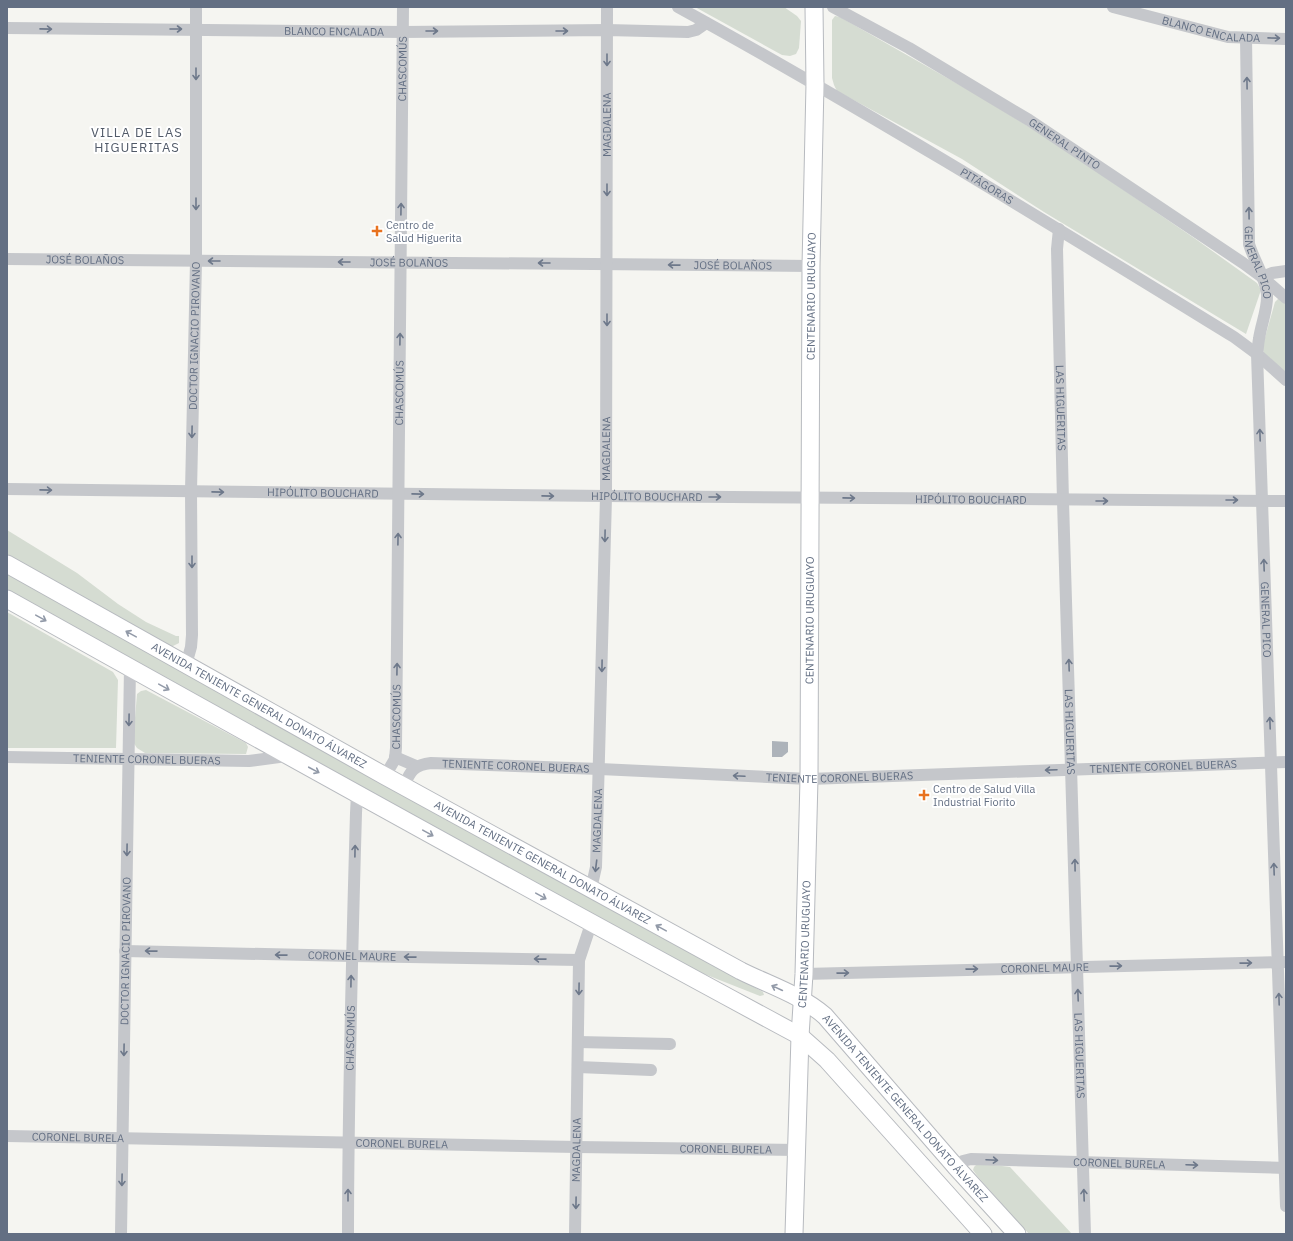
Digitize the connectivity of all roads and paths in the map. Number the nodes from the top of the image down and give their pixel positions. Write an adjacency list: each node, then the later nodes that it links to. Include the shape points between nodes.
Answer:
1 (196, 7): 10 (street, DOCTOR IGNACIO PIROVANO)
2 (403, 7): 12 (street, CHASCOMÚS)
3 (607, 7): 11 (street, MAGDALENA)
4 (678, 7): 8 (street, PITÁGORAS)
5 (814, 7): 15 (main road, CENTENARIO URUGUAYO)
6 (833, 7): 23 (street, GENERAL PINTO, via 909,48 1030,120)
7 (1113, 7): 13 (street, BLANCO ENCALADA, via 1228,37)
8 (706, 23): 11 (street, BLANCO ENCALADA, via 688,32); 15 (street, PITÁGORAS)
9 (7, 28): 10 (street, BLANCO ENCALADA, one-way to 10)
10 (196, 29): 12 (street, BLANCO ENCALADA); 18 (street, DOCTOR IGNACIO PIROVANO, one-way to 18)
11 (607, 30): 12 (street, BLANCO ENCALADA, one-way to 11); 20 (street, MAGDALENA, one-way to 20)
12 (403, 32): 19 (street, CHASCOMÚS, one-way to 12)
13 (1246, 38): 14 (street, BLANCO ENCALADA, one-way to 14); 23 (street, GENERAL PICO, one-way to 13, via 1249,244)
14 (1286, 39)
15 (815, 84): 16 (street, PITÁGORAS); 21 (main road, CENTENARIO URUGUAYO)
16 (1059, 229): 25 (street, PITÁGORAS); 34 (street, LAS HIGUERITAS, via 1057,249)
17 (7, 259): 18 (street, JOSÉ BOLAÑOS)
18 (196, 261): 19 (street, JOSÉ BOLAÑOS, one-way to 18); 28 (street, DOCTOR IGNACIO PIROVANO, one-way to 28)
19 (401, 262): 20 (street, JOSÉ BOLAÑOS, one-way to 19); 29 (street, CHASCOMÚS, one-way to 19)
20 (608, 264): 21 (street, JOSÉ BOLAÑOS, one-way to 20); 30 (street, MAGDALENA, one-way to 30)
21 (811, 266): 31 (main road, CENTENARIO URUGUAYO)
22 (1286, 271): 23 (street)
23 (1262, 277): 24 (street, GENERAL PINTO); 25 (street, GENERAL PICO, via 1267,303)
24 (1286, 298)
25 (1257, 354): 26 (street, PITÁGORAS); 32 (street, GENERAL PICO, one-way to 25)
26 (1286, 380)
27 (7, 489): 28 (street, HIPÓLITO BOUCHARD, one-way to 28)
28 (191, 491): 29 (street, HIPÓLITO BOUCHARD, one-way to 29); 37 (street, DOCTOR IGNACIO PIROVANO, one-way to 37, via 192,635)
29 (398, 494): 30 (street, HIPÓLITO BOUCHARD, one-way to 30); 41 (street, CHASCOMÚS, one-way to 29)
30 (606, 497): 31 (street, HIPÓLITO BOUCHARD, one-way to 31); 46 (street, MAGDALENA, one-way to 46)
31 (810, 498): 34 (street, HIPÓLITO BOUCHARD, one-way to 34); 49 (main road, CENTENARIO URUGUAYO)
32 (1262, 500): 33 (street, HIPÓLITO BOUCHARD); 34 (street, HIPÓLITO BOUCHARD, one-way to 32); 43 (street, GENERAL PICO, one-way to 32)
33 (1286, 500)
34 (1063, 501): 47 (street, LAS HIGUERITAS, one-way to 34)
35 (7, 564): 37 (main road, AVENIDA TENIENTE GENERAL DONATO ÁLVAREZ, one-way to 35)
36 (7, 599): 38 (main road, one-way to 38)
37 (186, 665): 48 (main road, AVENIDA TENIENTE GENERAL DONATO ÁLVAREZ)
38 (130, 667): 39 (main road, one-way to 39); 42 (street, DOCTOR IGNACIO PIROVANO, one-way to 42)
39 (287, 756): 42 (street, TENIENTE CORONEL BUERAS, via 249,761); 51 (main road, one-way to 51)
40 (7, 757): 42 (street, TENIENTE CORONEL BUERAS)
41 (395, 757): 45 (street); 48 (street, CHASCOMÚS)
42 (128, 760): 54 (street, DOCTOR IGNACIO PIROVANO, one-way to 54)
43 (1271, 762): 44 (street, TENIENTE CORONEL BUERAS); 47 (street, TENIENTE CORONEL BUERAS); 57 (street, GENERAL PICO, one-way to 43)
44 (1286, 762)
45 (416, 766): 46 (street, TENIENTE CORONEL BUERAS, via 431,763); 50 (street)
46 (600, 769): 49 (street, TENIENTE CORONEL BUERAS, one-way to 46); 52 (street, MAGDALENA, one-way to 52, via 596,867)
47 (1072, 769): 49 (street, TENIENTE CORONEL BUERAS, one-way to 49); 58 (street, LAS HIGUERITAS, one-way to 47)
48 (385, 776): 50 (main road, AVENIDA TENIENTE GENERAL DONATO ÁLVAREZ)
49 (808, 779): 59 (main road, CENTENARIO URUGUAYO)
50 (404, 786): 52 (main road, AVENIDA TENIENTE GENERAL DONATO ÁLVAREZ)
51 (357, 794): 53 (main road, one-way to 53); 55 (street, CHASCOMÚS, one-way to 51)
52 (591, 889): 60 (main road, AVENIDA TENIENTE GENERAL DONATO ÁLVAREZ, one-way to 52, via 740,972)
53 (591, 924): 56 (street, MAGDALENA); 61 (main road)
54 (125, 951): 55 (street, CORONEL MAURE, one-way to 54); 67 (street, DOCTOR IGNACIO PIROVANO, one-way to 67)
55 (352, 956): 56 (street, CORONEL MAURE, one-way to 55); 68 (street, CHASCOMÚS, one-way to 55)
56 (580, 960): 62 (street, MAGDALENA, one-way to 62)
57 (1282, 962): 58 (street, CORONEL MAURE, one-way to 57); 73 (street, GENERAL PICO, one-way to 57)
58 (1077, 967): 59 (street, CORONEL MAURE, one-way to 58); 71 (street, LAS HIGUERITAS, one-way to 58)
59 (804, 974): 60 (main road, CENTENARIO URUGUAYO)
60 (802, 1000): 61 (main road, CENTENARIO URUGUAYO); 72 (main road, AVENIDA TENIENTE GENERAL DONATO ÁLVAREZ, via 825,1016)
61 (800, 1036): 70 (main road, CENTENARIO URUGUAYO); 79 (main road, via 827,1060)
62 (578, 1042): 63 (street); 64 (street, MAGDALENA)
63 (670, 1044)
64 (578, 1067): 65 (street); 69 (street, MAGDALENA)
65 (651, 1070)
66 (7, 1136): 67 (street, CORONEL BURELA)
67 (122, 1138): 68 (street, CORONEL BURELA); 75 (street, DOCTOR IGNACIO PIROVANO, one-way to 75)
68 (348, 1143): 69 (street, CORONEL BURELA); 76 (street, CHASCOMÚS, one-way to 68)
69 (577, 1147): 70 (street, CORONEL BURELA); 77 (street, MAGDALENA, one-way to 77)
70 (797, 1150): 78 (main road, CENTENARIO URUGUAYO)
71 (1083, 1161): 72 (street, CORONEL BURELA, one-way to 71, via 971,1159); 73 (street, CORONEL BURELA, one-way to 73); 81 (street, LAS HIGUERITAS, one-way to 71)
72 (955, 1166): 80 (main road, AVENIDA TENIENTE GENERAL DONATO ÁLVAREZ)
73 (1285, 1168): 74 (street, GENERAL PICO)
74 (1286, 1206)
75 (121, 1234)
76 (348, 1234)
77 (575, 1234)
78 (794, 1234)
79 (983, 1234)
80 (1017, 1234)
81 (1086, 1234)

